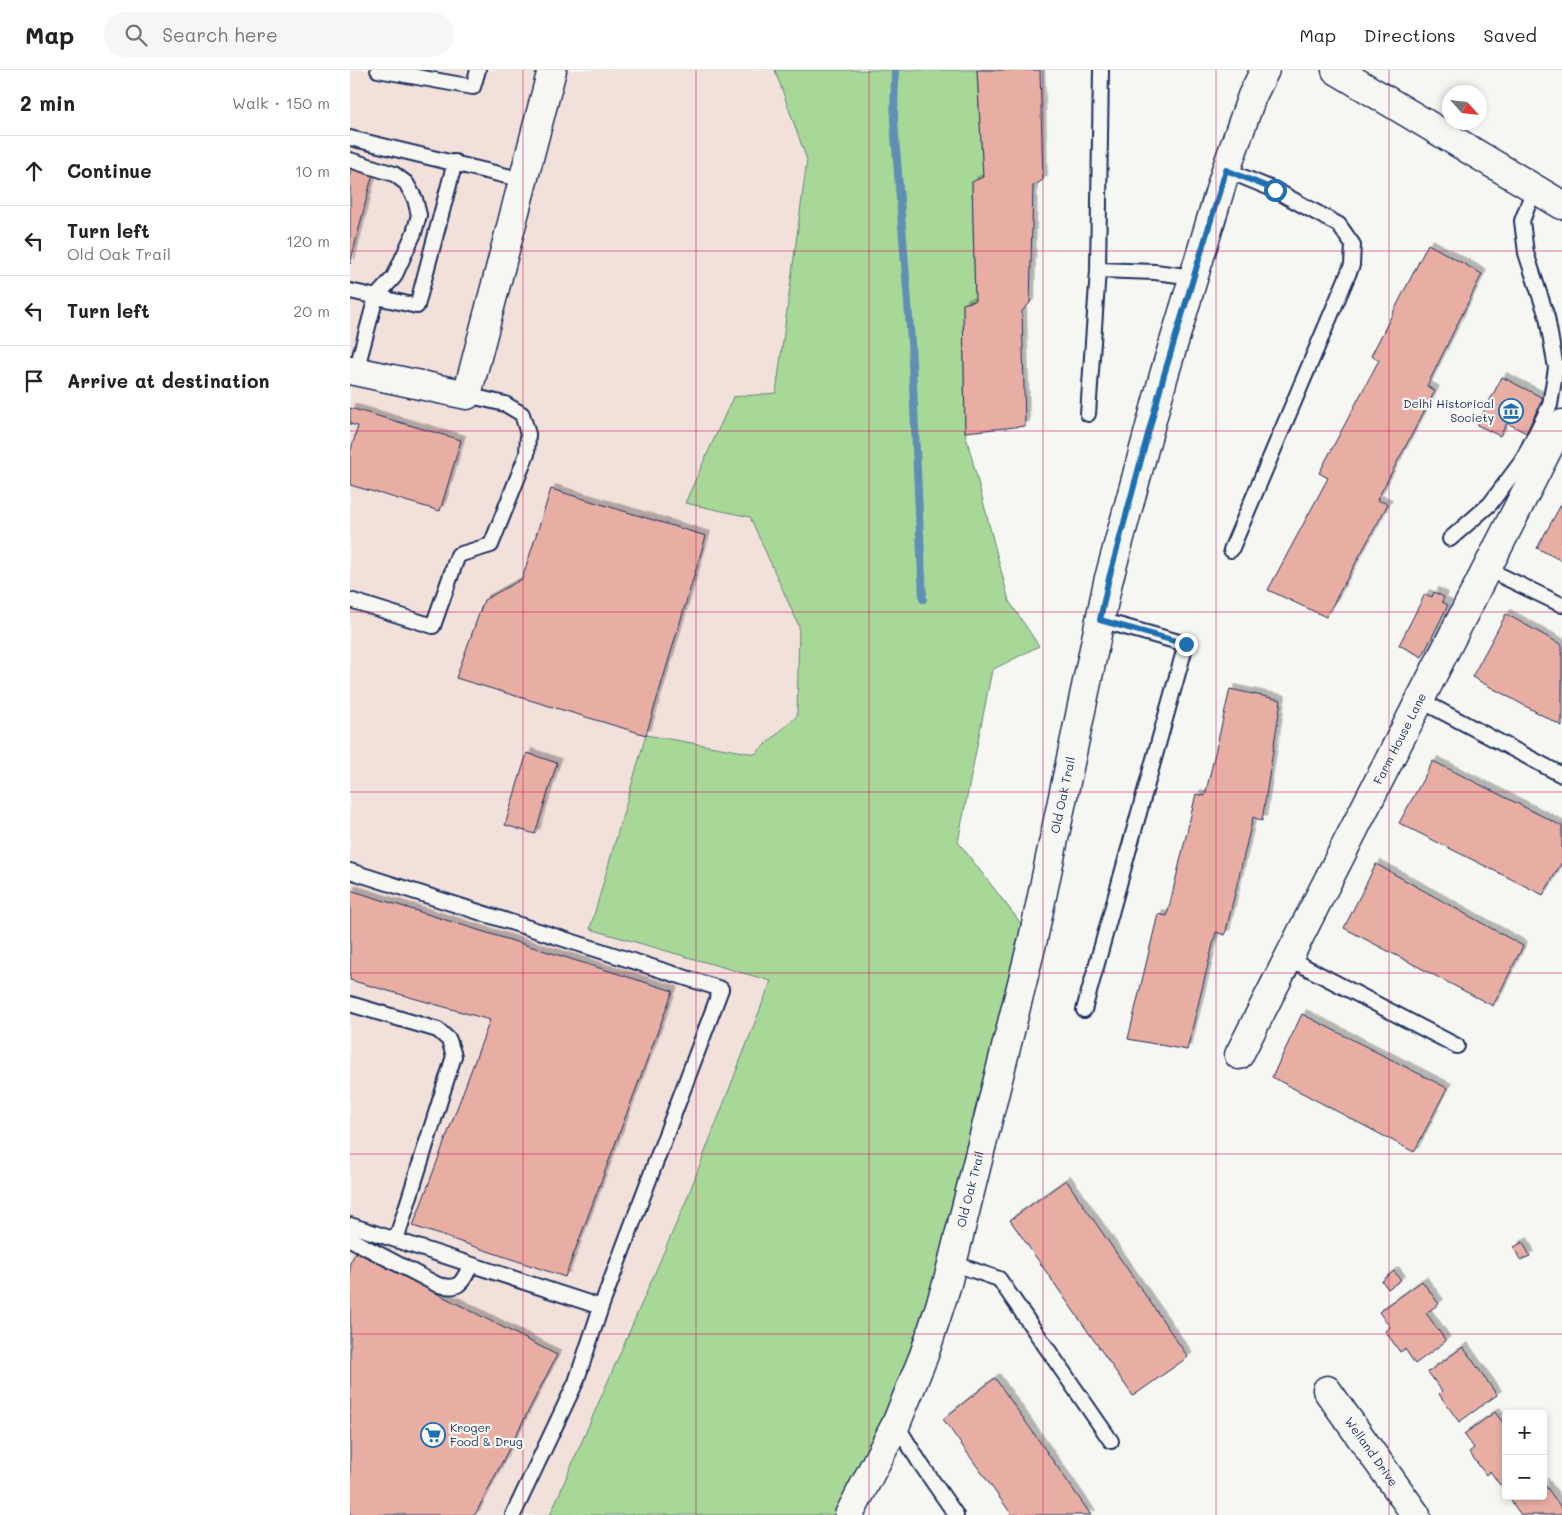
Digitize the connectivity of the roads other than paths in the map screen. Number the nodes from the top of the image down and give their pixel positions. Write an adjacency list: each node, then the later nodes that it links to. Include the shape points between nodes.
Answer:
1 (378, 70): 7 (lane)
2 (478, 70): 7 (lane, via 473,87)
3 (552, 70): 12 (street)
4 (1101, 70): 15 (lane)
5 (1264, 70): 11 (street, Old Oak Trail)
6 (1336, 70): 13 (street)
7 (430, 74)
8 (350, 138): 10 (lane)
9 (350, 160): 18 (lane, via 394,174 406,183 415,199 418,215 414,233 394,277)
10 (455, 162): 12 (lane); 18 (lane, via 417,306)
11 (1226, 170): 16 (street, Old Oak Trail); 24 (lane, via 1275,190 1339,225 1353,246 1352,265)
12 (523, 180): 20 (street)
13 (1534, 189): 14 (street); 23 (lane, via 1522,220 1526,253 1547,317 1556,368 1550,405 1522,461 1490,504)
14 (1562, 206)
15 (1098, 270): 16 (lane); 21 (lane)
16 (1194, 277): 28 (street, Old Oak Trail, via 1161,384)
17 (350, 291): 18 (lane)
18 (376, 297): 19 (lane)
19 (353, 370): 20 (street)
20 (467, 395): 26 (lane, via 505,404 522,414 528,434 527,454 491,545 458,555 433,626)
21 (1088, 414)
22 (1562, 424): 25 (street, Farm House Lane)
23 (1450, 539)
24 (1231, 550)
25 (1487, 569): 27 (lane); 29 (street, Farm House Lane)
26 (350, 600)
27 (1562, 605)
28 (1100, 620): 34 (lane, via 1186,644); 40 (street, Old Oak Trail, via 1033,939)
29 (1420, 700): 30 (lane); 32 (street, Farm House Lane)
30 (1562, 775)
31 (350, 870): 42 (lane, via 721,989)
32 (1288, 958): 35 (lane); 36 (street, Farm House Lane)
33 (350, 1004): 39 (lane, via 438,1030 449,1040 454,1056)
34 (1084, 1010)
35 (1458, 1046)
36 (1239, 1055)
37 (350, 1225): 39 (lane)
38 (350, 1239): 41 (lane, via 438,1285 452,1288 462,1283)
39 (396, 1240): 41 (lane)
40 (952, 1263): 44 (street, Old Oak Trail, via 924,1355); 45 (lane, via 999,1279)
41 (471, 1265): 42 (lane)
42 (601, 1307): 46 (lane, via 576,1382)
43 (1327, 1390): 49 (street, Welland Drive)
44 (896, 1424): 47 (street, Old Oak Trail); 48 (lane)
45 (1111, 1441)
46 (513, 1515)
47 (849, 1515)
48 (956, 1515)
49 (1416, 1515)

